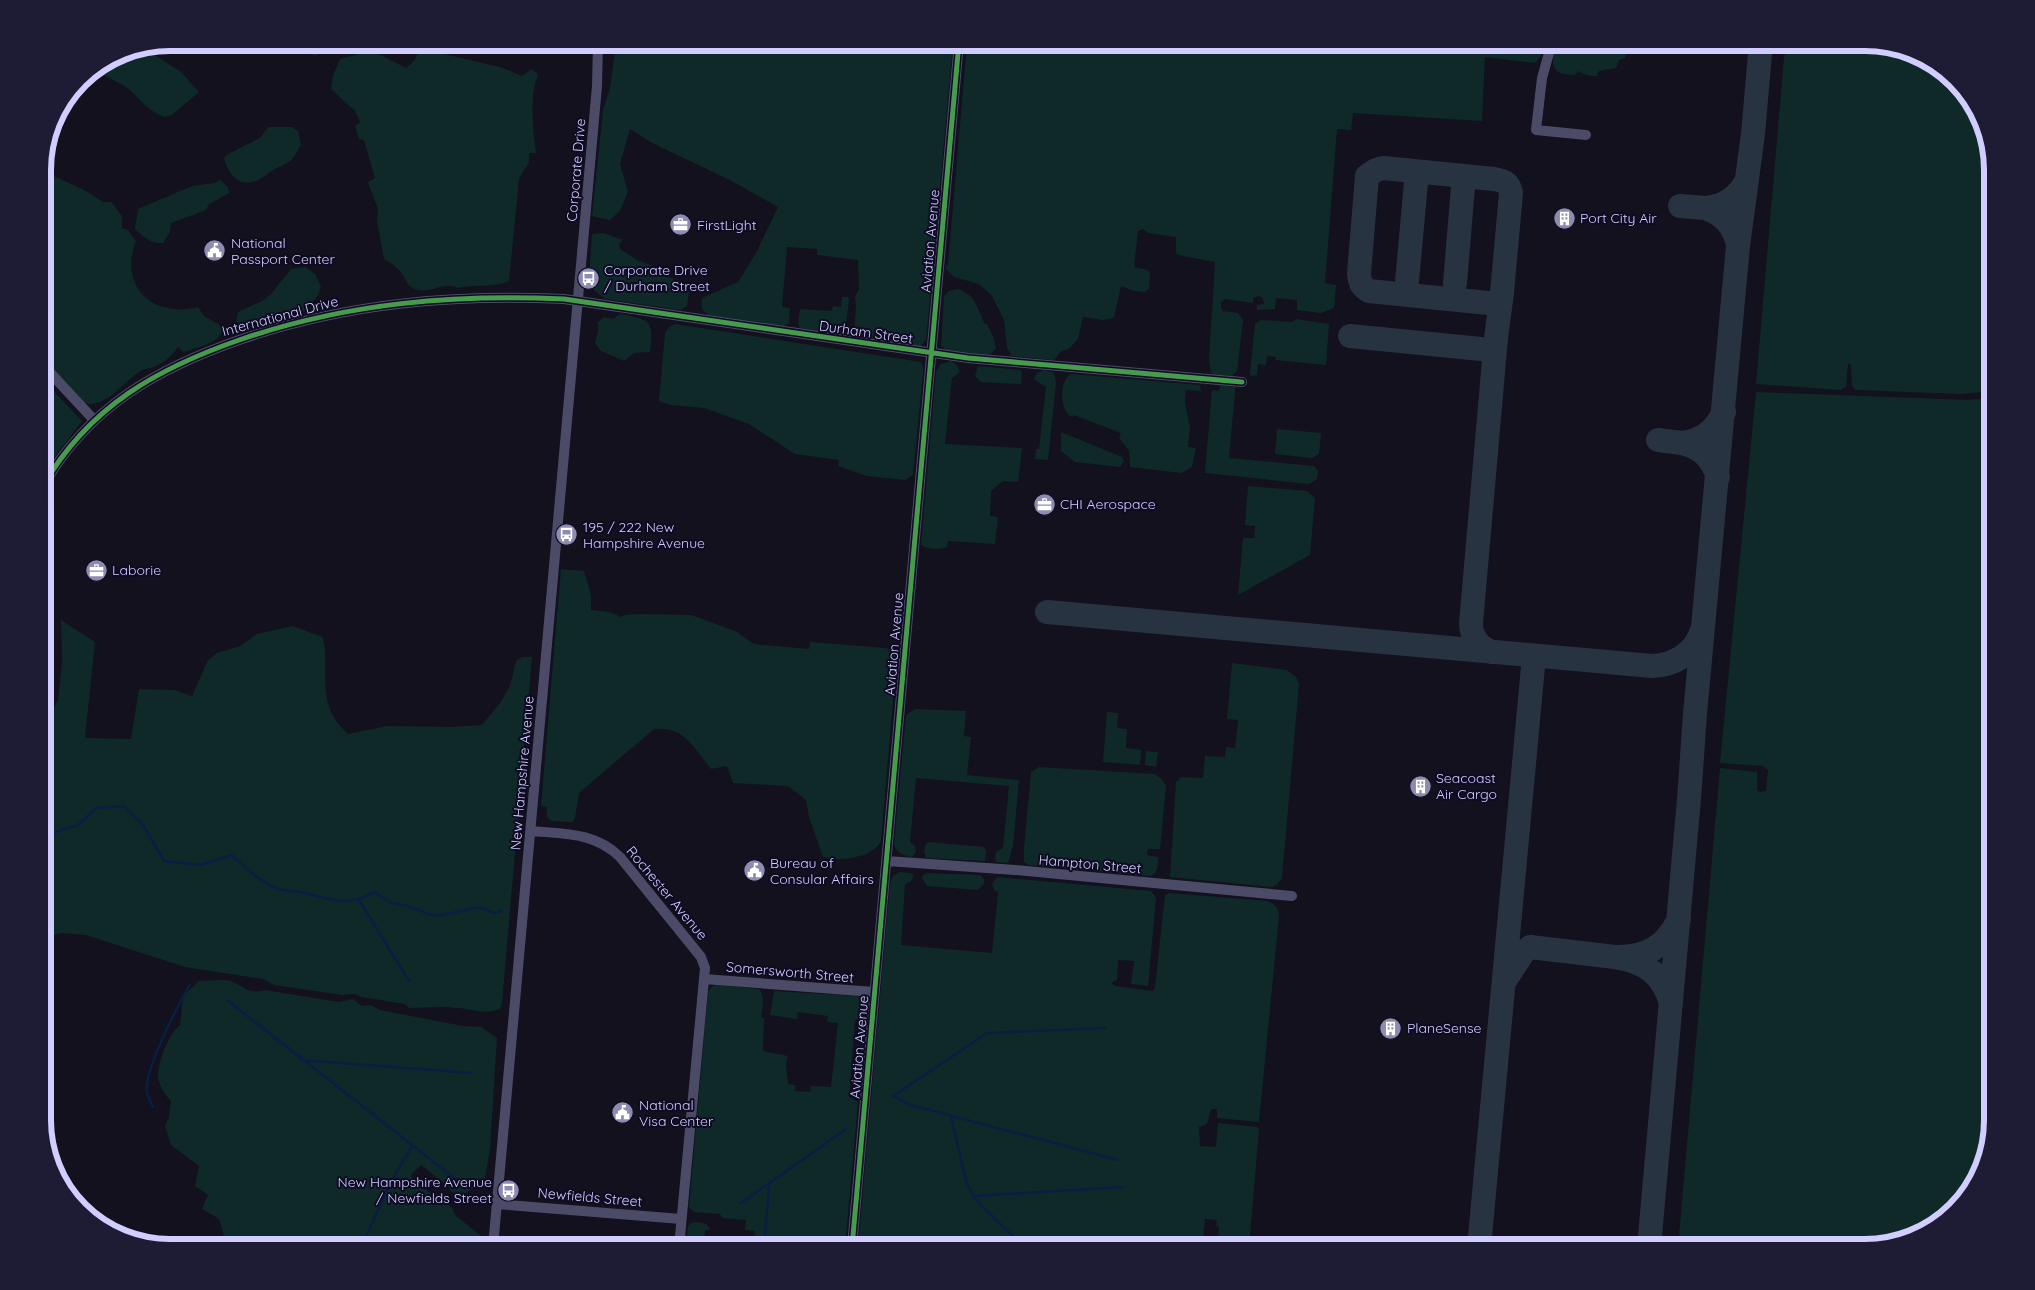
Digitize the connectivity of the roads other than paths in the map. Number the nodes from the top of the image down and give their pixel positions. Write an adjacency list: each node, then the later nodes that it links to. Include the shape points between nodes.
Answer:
1 (1549, 51): 4 (street, via 1542,78 1536,130)
2 (598, 52): 5 (street, Corporate Drive, via 598,86)
3 (958, 52): 6 (street, Aviation Avenue)
4 (1586, 135)
5 (578, 300): 6 (street, Durham Street); 9 (street, International Drive, via 515,297 443,299 370,307 315,318 198,354 136,387); 11 (street, New Hampshire Avenue)
6 (931, 354): 8 (street, Durham Street); 12 (street, Aviation Avenue)
7 (52, 376): 9 (street)
8 (1242, 382)
9 (94, 420): 10 (street, International Drive)
10 (52, 473)
11 (531, 831): 14 (street, Rochester Avenue, via 581,835 610,848 696,949 704,968); 16 (street, New Hampshire Avenue)
12 (887, 861): 13 (street, Hampton Street); 15 (street, Aviation Avenue)
13 (1292, 896)
14 (704, 979): 15 (street, Somersworth Street); 17 (street, Rochester Avenue)
15 (874, 992): 20 (street, Aviation Avenue)
16 (497, 1204): 17 (street, Newfields Street); 18 (street, New Hampshire Avenue)
17 (681, 1219): 19 (street, Rochester Avenue)
18 (494, 1239)
19 (680, 1239)
20 (853, 1239)

